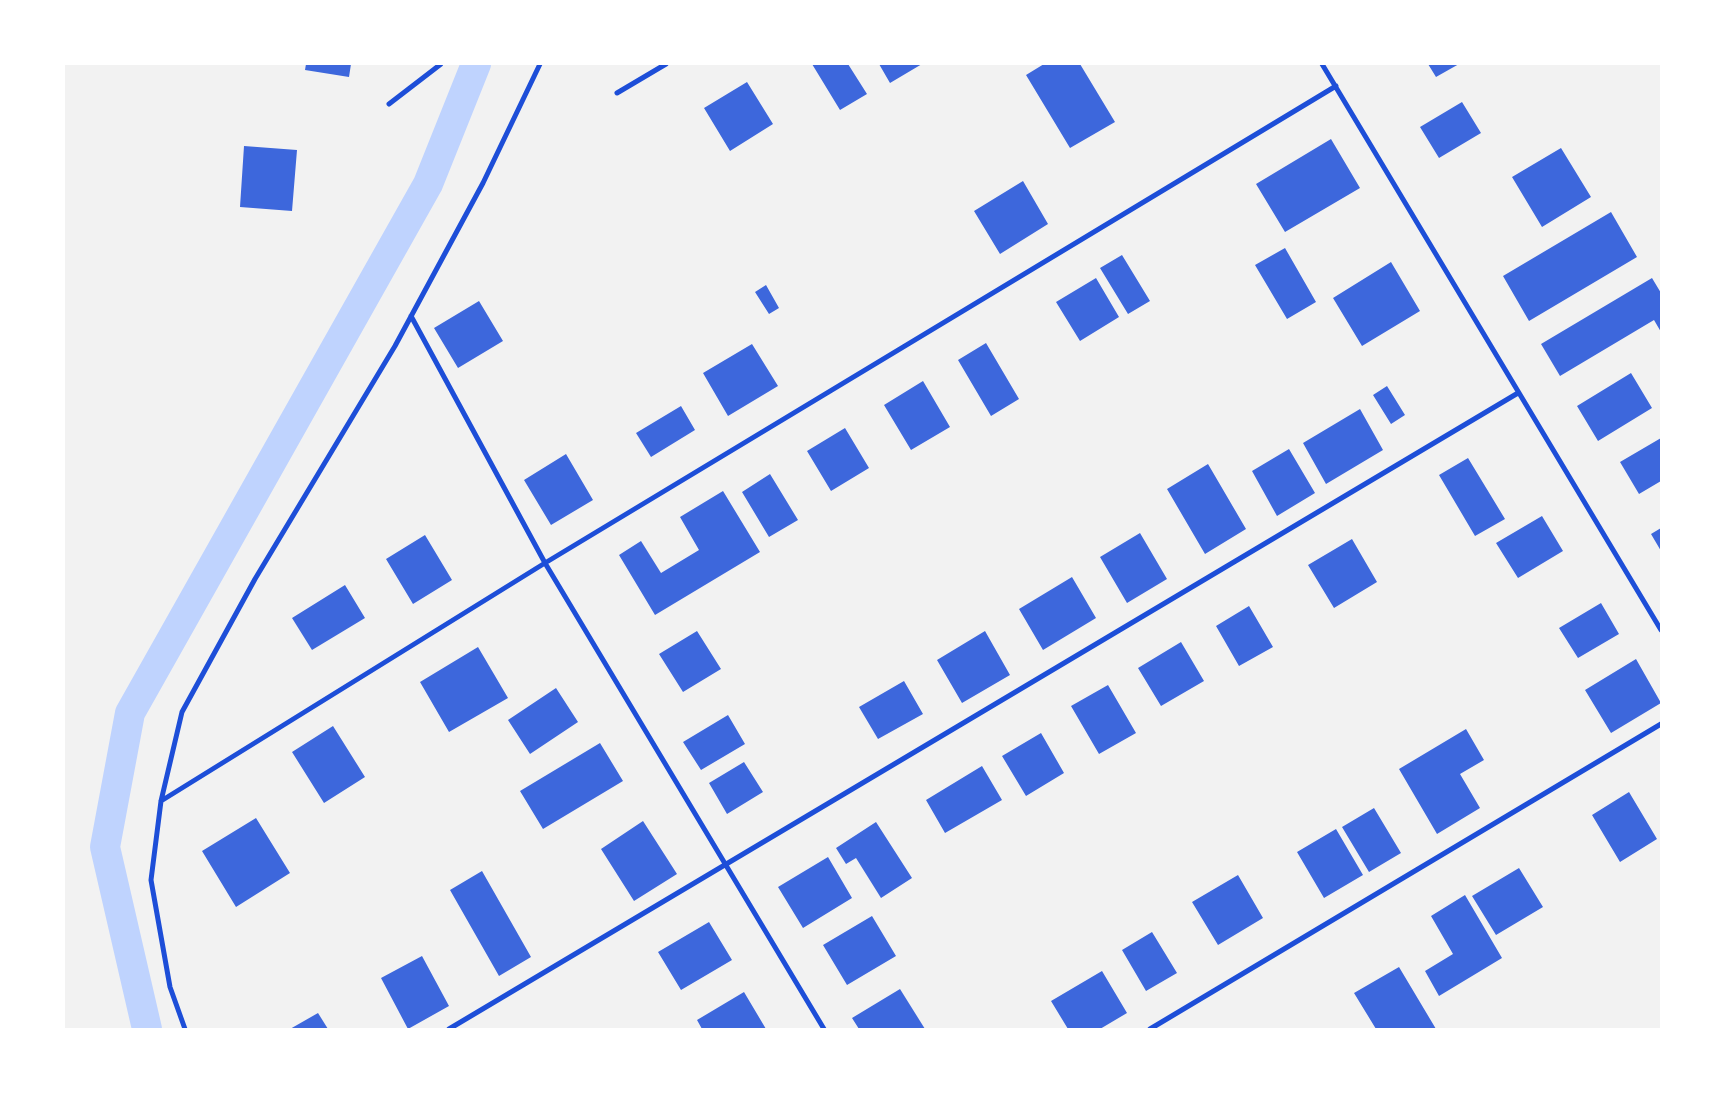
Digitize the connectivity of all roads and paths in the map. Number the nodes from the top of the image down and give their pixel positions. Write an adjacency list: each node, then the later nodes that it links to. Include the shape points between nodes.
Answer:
1 (442, 64): 7 (street)
2 (540, 64): 8 (street, via 483,183)
3 (666, 64): 6 (street)
4 (1322, 64): 5 (street)
5 (1336, 86): 9 (street); 10 (street)
6 (616, 93)
7 (389, 104)
8 (411, 316): 10 (street); 13 (street, via 255,579 182,712)
9 (1518, 393): 11 (street); 14 (street)
10 (545, 563): 13 (street); 14 (street)
11 (1661, 630)
12 (1661, 724): 18 (street)
13 (161, 801): 15 (street, via 151,880 170,987)
14 (725, 865): 16 (street); 17 (street)
15 (185, 1029)
16 (449, 1029)
17 (824, 1029)
18 (1150, 1029)

